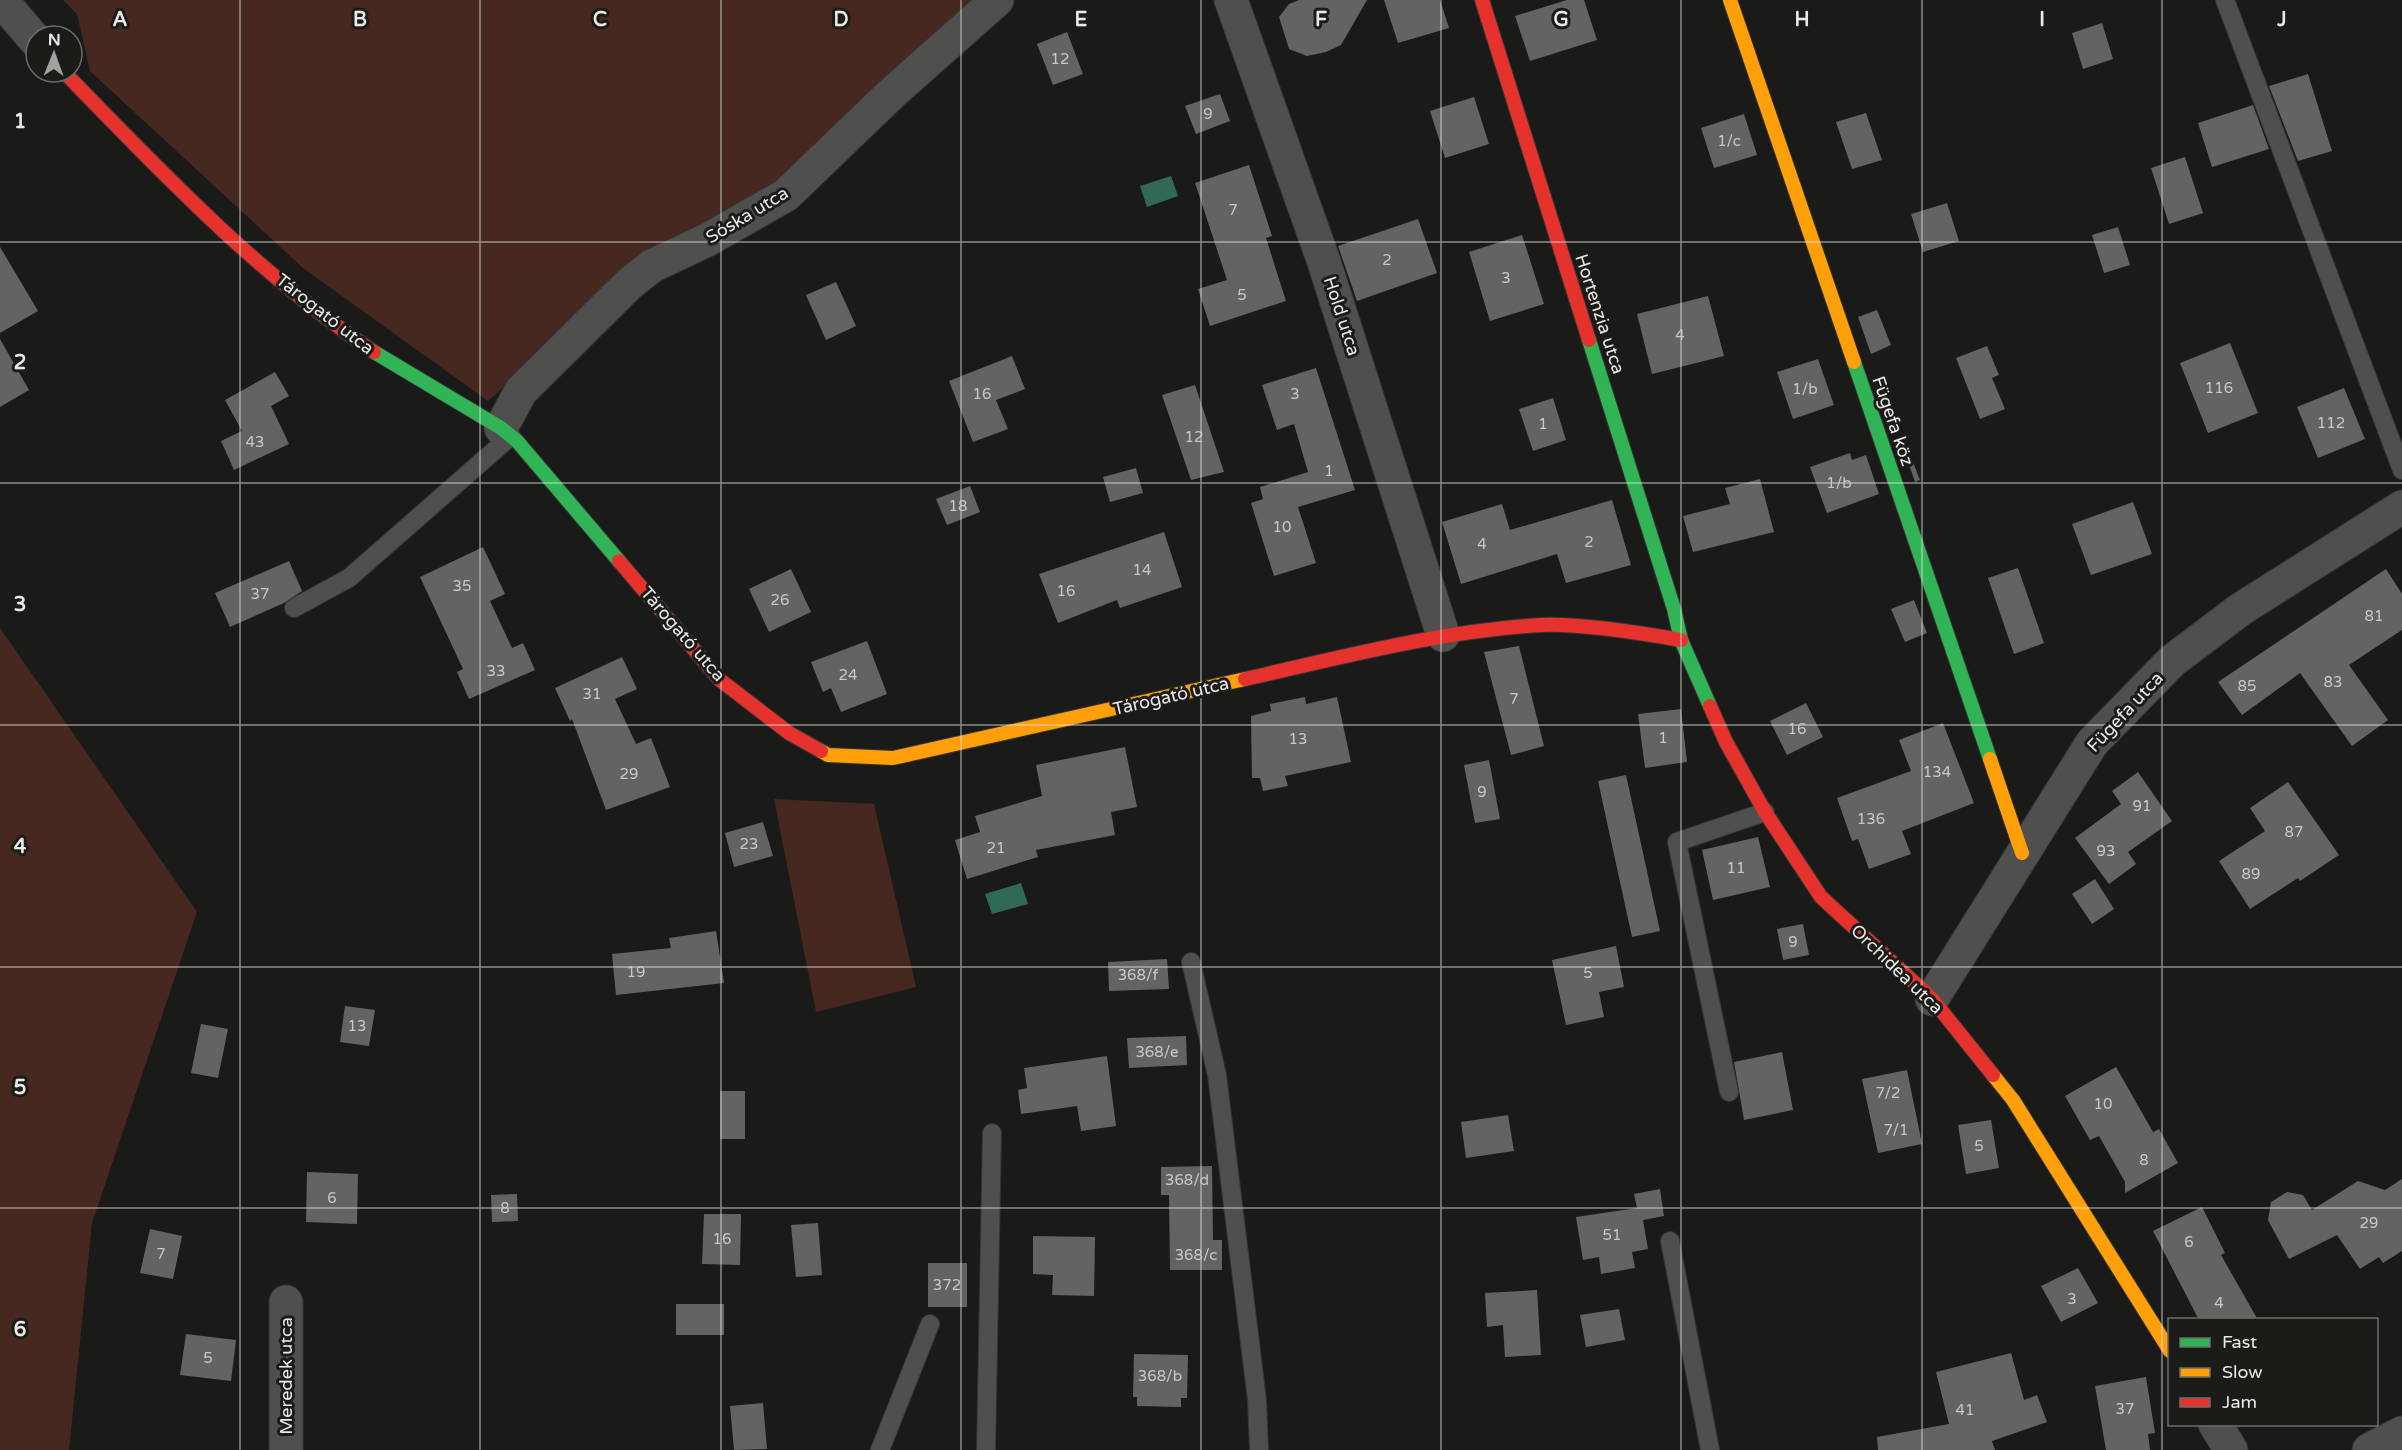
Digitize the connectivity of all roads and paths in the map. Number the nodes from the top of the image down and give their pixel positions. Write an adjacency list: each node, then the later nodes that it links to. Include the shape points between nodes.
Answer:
1 (1, 0): 7 (street)
2 (997, 0): 9 (street, Sóska utca, via 786,195 652,266 629,284 521,391)
3 (1231, 0): 13 (street, Hold utca, via 1324,262)
4 (1482, 0): 14 (street, Hortenzia utca)
5 (1730, 0): 16 (street, Fügefa köz)
6 (2225, 0): 10 (lane)
7 (24, 27)
8 (76, 84): 9 (street, Tárogató utca, via 150,161 298,295 369,349)
9 (506, 432): 12 (lane, via 349,578); 13 (street, Tárogató utca, via 720,680 789,733 828,755 893,758)
10 (2402, 471)
11 (2402, 507): 16 (street, Fügefa utca, via 2241,609 2172,661 2092,743)
12 (294, 608)
13 (1443, 634): 14 (street, Tárogató utca, via 1543,625)
14 (1681, 640): 15 (street, Orchidea utca, via 1726,742)
15 (1765, 812): 18 (street, Orchidea utca, via 1821,897); 19 (lane, via 1677,843)
16 (2022, 853): 18 (street, Fügefa utca)
17 (1191, 962): 30 (lane, via 1217,1075 1257,1400)
18 (1932, 999): 24 (street, Orchidea utca, via 2013,1100)
19 (1729, 1092)
20 (992, 1133): 29 (lane)
21 (1670, 1241): 31 (lane)
22 (286, 1302): 27 (street, Meredek utca)
23 (930, 1324): 28 (lane)
24 (2168, 1349)
25 (2216, 1426): 32 (street)
26 (2402, 1433): 33 (street)
27 (286, 1450)
28 (880, 1450)
29 (986, 1450)
30 (1259, 1450)
31 (1710, 1450)
32 (2231, 1450)
33 (2369, 1450)

